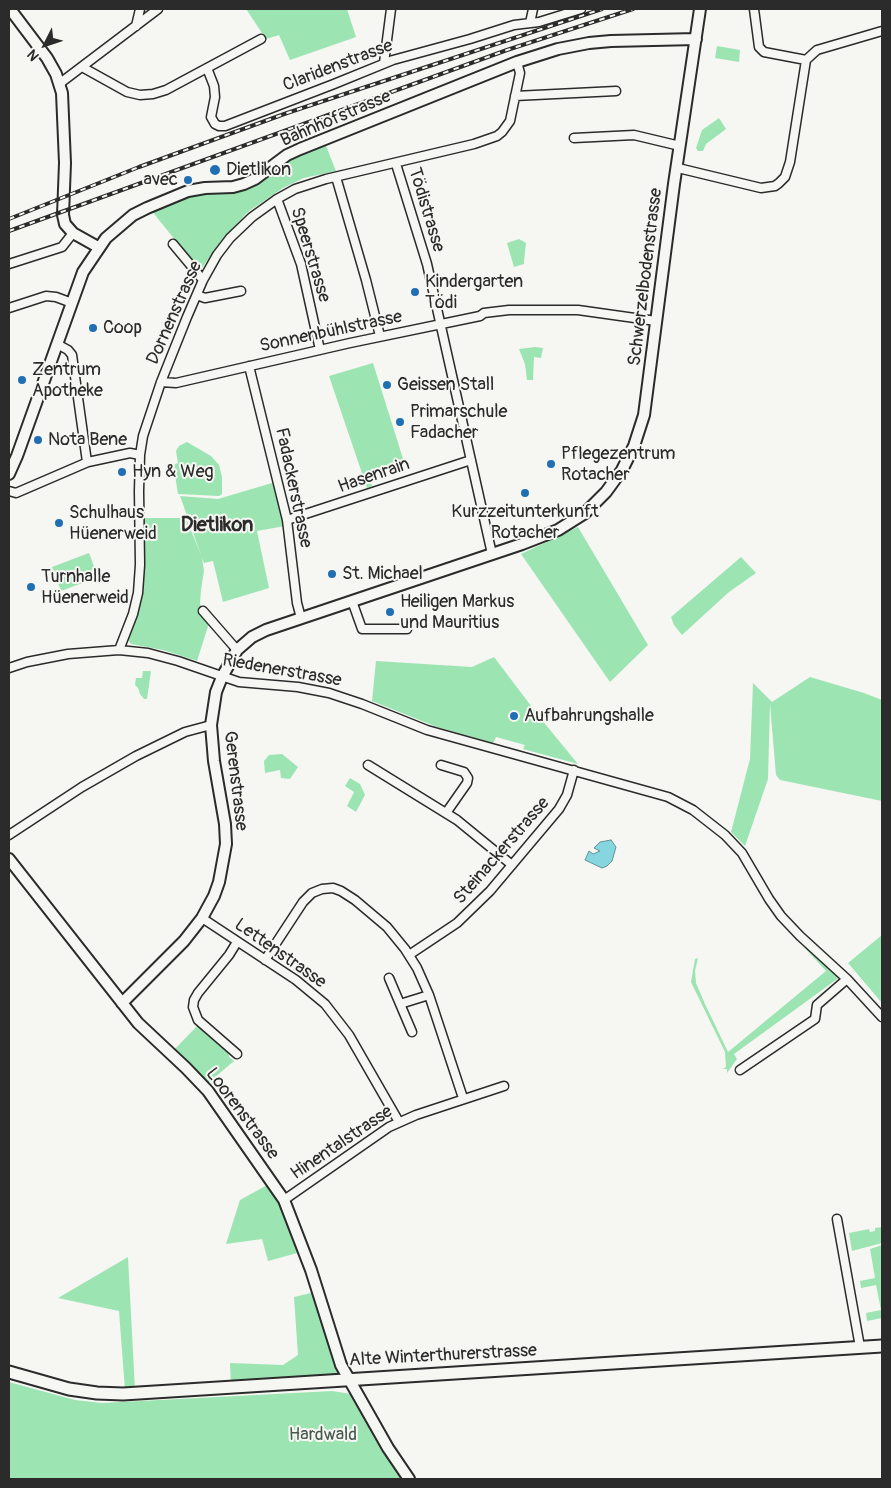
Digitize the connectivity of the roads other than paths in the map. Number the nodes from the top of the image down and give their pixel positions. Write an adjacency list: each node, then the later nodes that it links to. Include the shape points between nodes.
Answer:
1 (140, 9): 10 (street)
2 (158, 9): 10 (street)
3 (392, 9): 16 (street)
4 (533, 9): 9 (street)
5 (581, 9): 9 (street, Claridenstrasse)
6 (700, 9): 13 (street)
7 (754, 9): 14 (street, via 759,47 764,52)
8 (12, 11): 19 (street, via 48,58)
9 (530, 23): 16 (street, Claridenstrasse, via 514,24)
10 (136, 26): 17 (street)
11 (882, 31): 14 (street, via 817,50)
12 (260, 39): 18 (street)
13 (696, 39): 15 (street, Bahnhofstrasse, via 589,42 558,48); 23 (street, Schwerzelbodenstrasse)
14 (806, 60): 25 (street, via 790,162 780,184 761,188)
15 (517, 62): 21 (street, Dornenstrasse, via 520,73); 30 (street, Bahnhofstrasse, via 300,148 244,184 196,189 153,205 128,218)
16 (384, 63): 18 (street, Claridenstrasse, via 219,126 211,117 215,98)
17 (82, 67): 18 (street, via 140,95 166,90); 19 (street)
18 (207, 68)
19 (59, 84): 28 (street, via 63,102 65,163 63,215 66,226)
20 (616, 91): 21 (street)
21 (515, 96): 24 (street, Dornenstrasse, via 510,121 490,140)
22 (574, 138): 23 (street, via 634,136)
23 (680, 146): 25 (street, Schwerzelbodenstrasse)
24 (396, 164): 26 (street, Dornenstrasse); 38 (street, Tödistrasse, via 427,264)
25 (678, 168): 37 (street, Schwerzelbodenstrasse)
26 (336, 177): 27 (street, Dornenstrasse, via 308,184); 39 (street)
27 (277, 199): 32 (street, Dornenstrasse, via 230,238); 41 (street, Speerstrasse, via 301,264)
28 (73, 233): 30 (street); 31 (street, via 62,247)
29 (173, 244): 32 (street)
30 (98, 247): 35 (street, Bahnhofstrasse, via 82,272)
31 (9, 264)
32 (203, 280): 34 (street, Dornenstrasse)
33 (240, 291): 34 (street, via 205,298)
34 (197, 295): 43 (street, Dornenstrasse)
35 (72, 303): 36 (street, via 50,296); 40 (street, Bahnhofstrasse)
36 (9, 308)
37 (656, 321): 38 (street, Sonnenbühlstrasse, via 548,309 484,313); 50 (street, Schwerzelbodenstrasse, via 644,415 634,446 615,481 592,506 577,514 568,524)
38 (441, 324): 39 (street, Sonnenbühlstrasse); 45 (street, Tödistrasse)
39 (380, 336): 41 (street, Sonnenbühlstrasse)
40 (56, 344): 46 (street, via 72,355); 47 (street, Bahnhofstrasse)
41 (320, 350): 42 (street, Sonnenbühlstrasse)
42 (250, 366): 43 (street, Sonnenbühlstrasse, via 176,383); 49 (street, Fadackerstrasse)
43 (161, 382): 44 (street, Dornenstrasse)
44 (140, 455): 46 (street, via 130,453); 55 (street, Dornenstrasse, via 138,593)
45 (471, 460): 49 (street, Hasenrain); 50 (street, Tödistrasse)
46 (88, 462): 48 (street, via 16,493)
47 (9, 474)
48 (9, 491)
49 (287, 520): 53 (street, Fadackerstrasse)
50 (492, 554): 51 (street, Schwerzelbodenstrasse)
51 (352, 601): 53 (street, Schwerzelbodenstrasse); 54 (street, via 362,629)
52 (203, 610): 56 (street)
53 (301, 618): 56 (street, Schwerzelbodenstrasse, via 260,633)
54 (407, 629)
55 (119, 650): 57 (street, Riedenerstrasse, via 68,654); 58 (street, Riedenerstrasse, via 148,653)
56 (237, 650): 58 (street, Schwerzelbodenstrasse)
57 (9, 668)
58 (222, 677): 59 (street, Gerenstrasse); 62 (street, Riedenerstrasse, via 329,693 427,730)
59 (211, 725): 64 (street, via 185,732 136,756); 67 (street, Gerenstrasse, via 226,844 219,882)
60 (368, 765): 63 (street)
61 (441, 766): 63 (street, via 464,772 468,778)
62 (574, 770): 66 (street, Steinackerstrasse, via 562,805); 72 (street, Riedenerstrasse, via 668,797 704,818 742,853 781,916)
63 (446, 813): 66 (street)
64 (9, 835)
65 (9, 860): 74 (street, Loorenstrasse)
66 (512, 865): 69 (street, Steinackerstrasse, via 466,916)
67 (202, 918): 68 (street, Lettenstrasse); 74 (street, Gerenstrasse, via 184,941)
68 (237, 942): 70 (street, Lettenstrasse); 78 (street, via 198,992 193,1004 198,1020)
69 (409, 955): 70 (street, via 370,911 346,893 326,888 316,890 306,898); 73 (street)
70 (264, 960): 82 (street, Lettenstrasse, via 308,989 336,1016)
71 (389, 978): 75 (street)
72 (847, 979): 76 (street, Riedenerstrasse); 79 (street, via 817,1004 814,1019)
73 (428, 995): 75 (street); 81 (street)
74 (122, 1003): 83 (street, Loorenstrasse, via 208,1091)
75 (400, 1004): 77 (street)
76 (882, 1017)
77 (412, 1032)
78 (237, 1054)
79 (740, 1070)
80 (504, 1086): 81 (street, Hinentalstrasse)
81 (463, 1098): 82 (street, Hinentalstrasse)
82 (399, 1122): 83 (street, Hinentalstrasse)
83 (284, 1200): 88 (street, Loorenstrasse, via 311,1270 337,1354)
84 (837, 1219): 86 (street)
85 (882, 1346): 86 (main road, Alte Winterthurerstrasse)
86 (860, 1347): 88 (main road, Alte Winterthurerstrasse)
87 (9, 1372): 88 (main road, Alte Winterthurerstrasse, via 69,1388 115,1394)
88 (349, 1379): 89 (street, Loorenstrasse)
89 (409, 1479)

